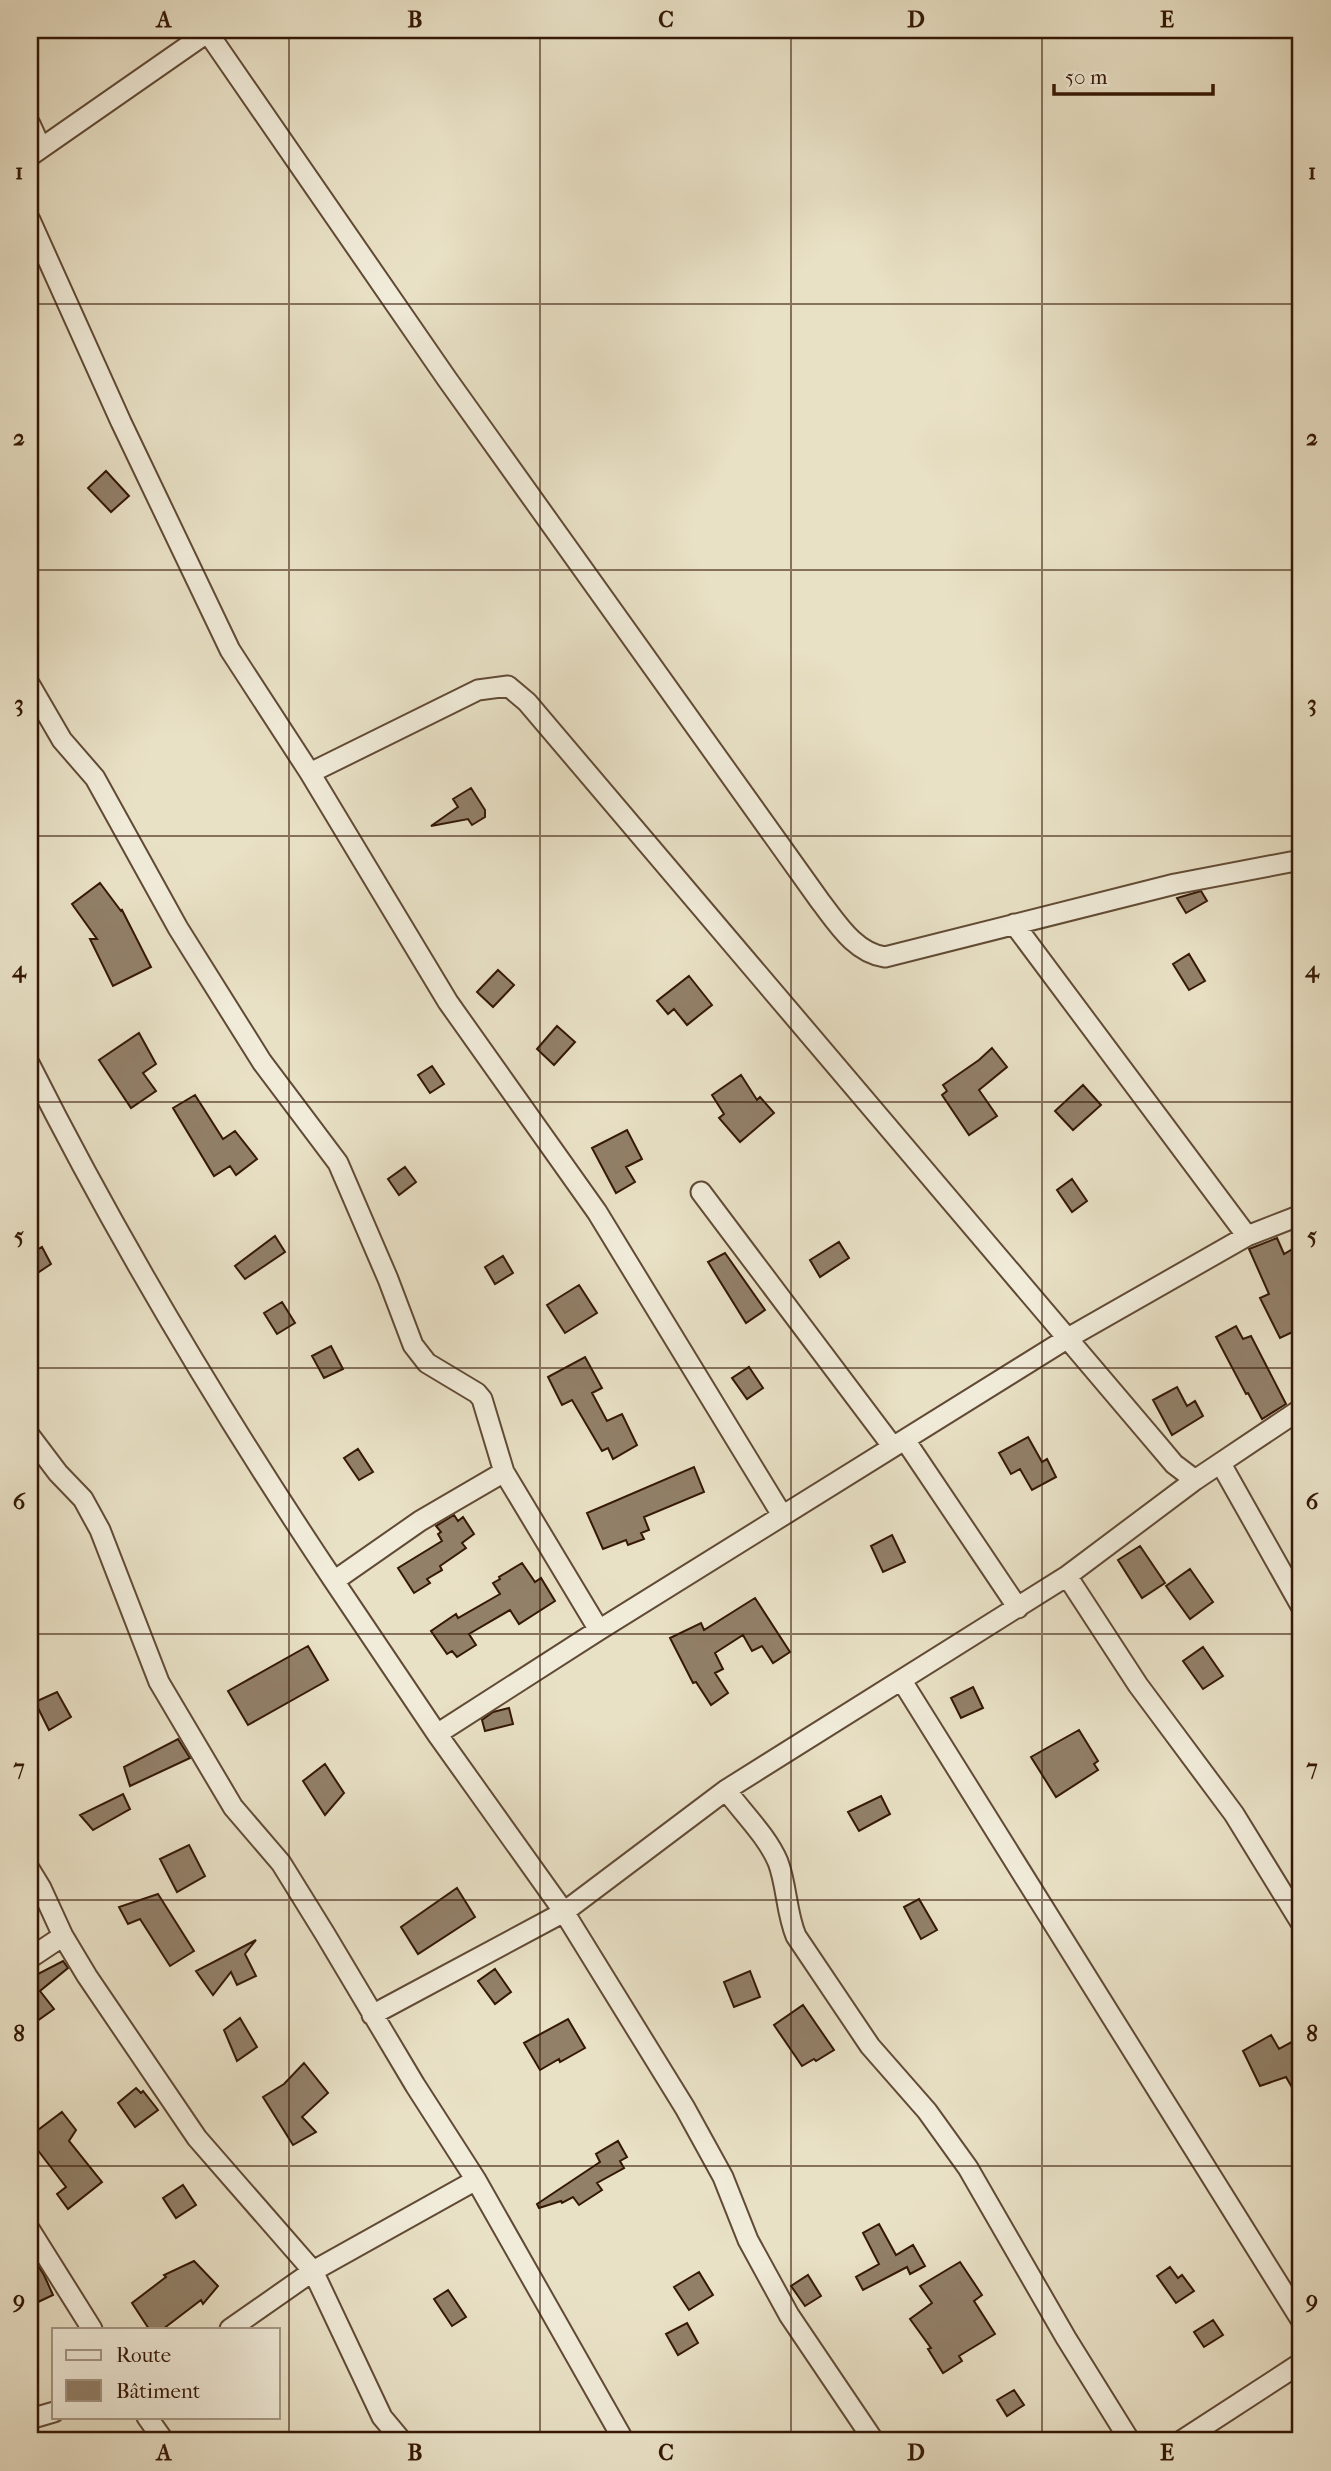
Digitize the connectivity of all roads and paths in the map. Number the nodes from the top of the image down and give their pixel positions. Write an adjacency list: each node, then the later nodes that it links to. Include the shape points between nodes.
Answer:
1 (208, 31): 3 (street); 8 (street, via 447,379 839,925 870,955 884,957)
2 (30, 124): 3 (street)
3 (35, 152)
4 (30, 220): 6 (street, via 230,650)
5 (30, 685): 18 (street, via 62,740 95,778 178,928 262,1062 338,1163 413,1345 427,1363 482,1399)
6 (310, 773): 13 (street, via 478,690 508,686 527,702); 20 (street, via 448,1002 597,1212)
7 (1301, 860): 8 (street, via 1175,884)
8 (1014, 924): 12 (street)
9 (30, 1065): 22 (street, via 76,1158 180,1339)
10 (701, 1192): 16 (street)
11 (1301, 1215): 12 (street)
12 (1247, 1236): 13 (street)
13 (1068, 1339): 16 (street); 19 (street, via 1174,1464)
14 (1301, 1409): 17 (street)
15 (30, 1436): 34 (street, via 83,1499 100,1530 159,1682 233,1807 281,1863)
16 (899, 1443): 20 (street); 24 (street)
17 (1221, 1464): 19 (street); 23 (street)
18 (504, 1472): 22 (street, via 420,1521); 25 (street)
19 (1195, 1480): 21 (street)
20 (782, 1515): 25 (street)
21 (1068, 1576): 24 (street); 31 (street, via 1138,1685 1234,1814)
22 (334, 1581): 27 (street)
23 (1301, 1606)
24 (1018, 1608): 26 (street)
25 (599, 1630): 27 (street)
26 (902, 1681): 28 (street); 38 (street)
27 (437, 1734): 30 (street)
28 (726, 1790): 30 (street); 49 (street, via 778,1862 796,1936 870,2046 927,2111 968,2168)
29 (30, 1870): 32 (street)
30 (564, 1912): 34 (street); 48 (street, via 685,2108 789,2315)
31 (1301, 1923)
32 (63, 1936): 33 (street); 37 (street, via 197,2137)
33 (30, 1958)
34 (372, 2015): 35 (street)
35 (476, 2180): 37 (street); 47 (street)
36 (30, 2230): 39 (street)
37 (313, 2271): 40 (street); 46 (street, via 382,2417)
38 (1301, 2320)
39 (91, 2328)
40 (231, 2328)
41 (1301, 2363): 50 (street)
42 (52, 2413): 44 (street)
43 (148, 2418): 45 (street)
44 (30, 2419)
45 (164, 2441)
46 (402, 2441)
47 (624, 2441)
48 (874, 2441)
49 (1130, 2441)
50 (1181, 2441)

